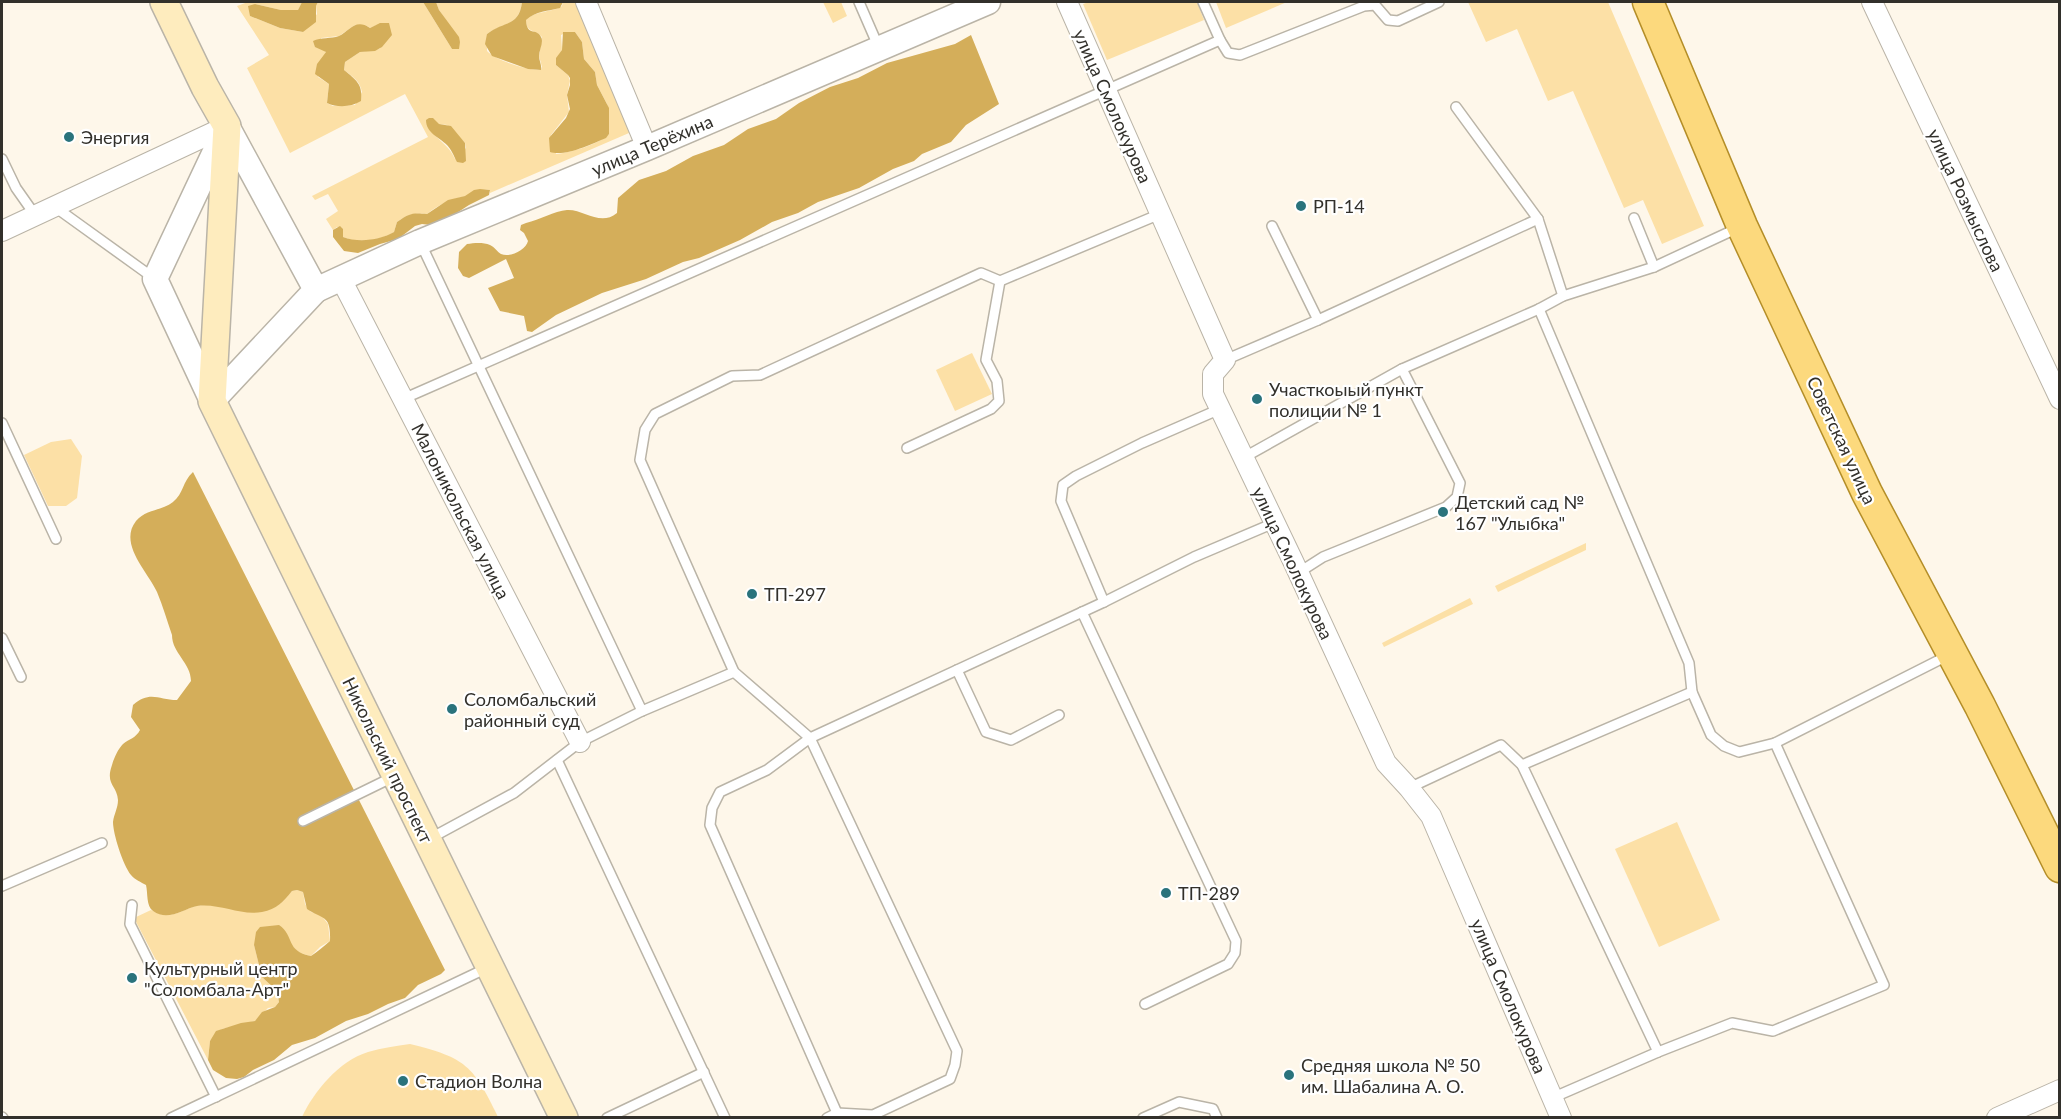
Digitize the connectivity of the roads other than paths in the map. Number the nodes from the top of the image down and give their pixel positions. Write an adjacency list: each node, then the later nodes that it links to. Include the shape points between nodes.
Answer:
1 (164, 2): 14 (main road)
2 (586, 2): 15 (street)
3 (859, 2): 11 (lane)
4 (988, 2): 11 (street, улица Терёхина)
5 (1067, 2): 12 (street, улица Смолокурова)
6 (1203, 2): 10 (lane)
7 (1439, 2): 10 (lane, via 1398,21 1388,20 1375,5 1364,6 1240,55 1228,53)
8 (1648, 2): 23 (main road, Советская улица)
9 (1872, 2): 38 (street, улица Розмыслова)
10 (1220, 40): 12 (lane)
11 (879, 48): 15 (street, улица Терёхина)
12 (1106, 90): 18 (street, улица Смолокурова); 35 (lane)
13 (1456, 107): 21 (lane)
14 (227, 126): 17 (street); 27 (street); 30 (street); 39 (main road)
15 (647, 148): 25 (street, улица Терёхина)
16 (2, 159): 19 (lane)
17 (55, 207): 19 (street); 27 (lane)
18 (1160, 214): 29 (lane); 34 (street, улица Смолокурова)
19 (35, 215): 24 (street)
20 (1634, 218): 26 (lane)
21 (1538, 219): 31 (lane); 33 (lane)
22 (1272, 226): 33 (lane)
23 (1742, 226): 26 (lane); 50 (main road, Советская улица, via 1867,494)
24 (2, 231)
25 (420, 242): 28 (street, улица Терёхина); 35 (lane)
26 (1654, 267): 31 (lane)
27 (155, 279): 39 (street)
28 (341, 279): 30 (street, улица Терёхина); 37 (street, Малоникольская улица)
29 (1000, 281): 42 (lane, via 986,360 997,381 999,401 991,409); 52 (lane, via 981,273 760,375 732,376 655,414 645,430 640,460)
30 (316, 290): 39 (street)
31 (1563, 296): 32 (lane)
32 (1539, 309): 36 (lane); 54 (lane, via 1689,663)
33 (1318, 320): 34 (lane)
34 (1225, 360): 40 (street, улица Смолокурова, via 1213,374 1213,394)
35 (479, 366): 37 (lane); 55 (lane)
36 (1402, 369): 43 (lane); 46 (lane, via 1460,483 1457,496 1446,507 1323,558)
37 (403, 399): 58 (street, Малоникольская улица)
38 (2060, 399)
39 (212, 401): 62 (main road, Никольский проспект)
40 (1220, 409): 43 (street, улица Смолокурова); 47 (lane, via 1132,448 1063,485 1061,501)
41 (2, 423): 45 (lane)
42 (907, 448)
43 (1243, 458): 44 (street, улица Смолокурова)
44 (1274, 523): 46 (street, улица Смолокурова); 47 (lane)
45 (56, 539)
46 (1298, 573): 63 (street, улица Смолокурова, via 1386,763)
47 (1104, 602): 48 (lane)
48 (1082, 612): 51 (lane); 71 (lane, via 1236,941 1235,954 1228,964)
49 (2, 638): 53 (lane)
50 (1951, 654): 59 (lane); 67 (main road, Советская улица)
51 (957, 670): 56 (lane, via 986,732 1011,740); 57 (lane)
52 (734, 672): 55 (lane); 57 (lane)
53 (21, 677)
54 (1692, 692): 59 (lane, via 1711,735 1724,746 1739,752); 61 (lane)
55 (642, 711): 58 (lane)
56 (1059, 715)
57 (810, 738): 77 (lane, via 767,770 720,792 712,808 710,825); 77 (lane, via 957,1051 950,1079 873,1115)
58 (580, 742): 60 (lane)
59 (1775, 742): 72 (lane, via 1884,985 1773,1031 1732,1023)
60 (557, 760): 65 (lane, via 514,793); 73 (lane)
61 (1522, 765): 63 (lane, via 1501,745); 72 (lane)
62 (396, 776): 64 (lane); 65 (main road, Никольский проспект)
63 (1409, 788): 76 (street, улица Смолокурова, via 1431,816)
64 (303, 821)
65 (427, 840): 70 (main road, Никольский проспект)
66 (102, 843): 68 (lane)
67 (2060, 867)
68 (2, 886)
69 (132, 905): 75 (lane, via 130,924)
70 (489, 967): 75 (lane); 80 (main road, Никольский проспект)
71 (1145, 1004)
72 (1658, 1052): 76 (lane)
73 (704, 1072): 81 (lane); 82 (lane)
74 (2060, 1090): 86 (street)
75 (216, 1096): 79 (lane)
76 (1552, 1098): 78 (street, улица Смолокурова)
77 (837, 1113): 83 (lane)
78 (1561, 1117)
79 (171, 1118)
80 (564, 1118)
81 (607, 1118)
82 (725, 1118)
83 (827, 1118)
84 (1143, 1118): 85 (lane, via 1179,1102 1213,1109)
85 (1217, 1118)
86 (1996, 1118)

